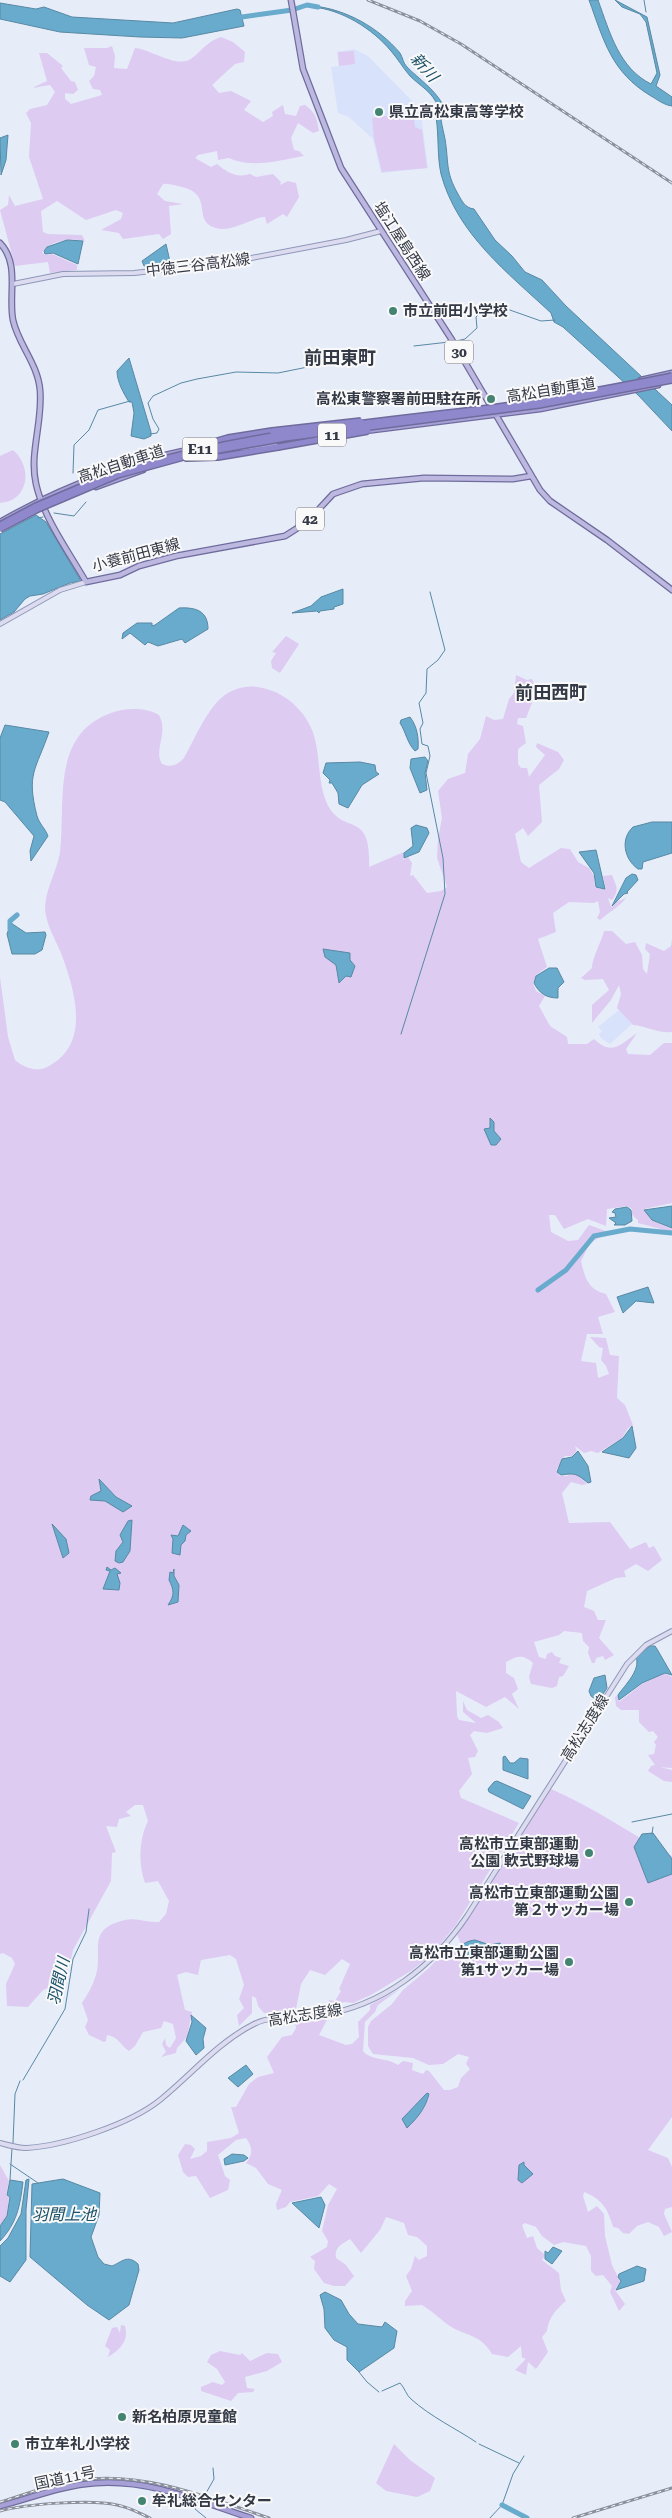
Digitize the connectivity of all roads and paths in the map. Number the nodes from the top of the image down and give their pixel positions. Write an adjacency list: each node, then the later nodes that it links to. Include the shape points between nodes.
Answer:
1 (291, 0): 2 (main road, 塩江屋島西線 / 30, via 309,89 336,158)
2 (381, 231): 4 (main road, 中徳三谷高松線, via 225,263 134,273 63,274); 7 (main road, 塩江屋島西線 / 30, via 452,340)
3 (0, 243): 4 (main road, 小蓑前田東線, via 7,253)
4 (13, 284): 13 (main road, 小蓑前田東線, via 13,321 40,388 34,466)
5 (672, 374): 7 (highway, 11, bridge); 9 (highway, 高松自動車道 / E11, bridge, via 538,401)
6 (672, 381): 8 (highway, 11, bridge, via 540,409); 9 (highway, 高松自動車道 / E11, bridge, via 539,406)
7 (488, 406): 8 (main road, 塩江屋島西線 / 30); 10 (highway, 11, via 291,431)
8 (493, 414): 11 (highway, 11, via 286,441); 12 (main road, 塩江屋島西線 / 30)
9 (412, 420): 10 (highway, bridge, via 272,430); 11 (highway, bridge, via 319,441 218,457); 15 (highway, 高松自動車道 / E11, bridge, via 285,434 182,453 75,488); 16 (highway, 高松自動車道 / E11, bridge, via 220,449 161,463 118,475 76,492)
10 (190, 449): 13 (highway, 11, via 118,468)
11 (187, 458): 14 (highway, 11, via 122,477)
12 (531, 476): 17 (main road, 小蓑前田東線 / 42, via 513,479 413,478 359,484 333,494 307,522 285,536 176,556 120,575); 18 (main road, 塩江屋島西線 / 30, via 550,501)
13 (41, 500): 14 (main road, 小蓑前田東線); 15 (highway, 11)
14 (45, 508): 16 (highway, 11); 17 (main road, 小蓑前田東線)
15 (0, 523)
16 (0, 530)
17 (86, 582): 19 (main road, via 60,590)
18 (672, 590)
19 (0, 624)
20 (672, 1632): 21 (main road, 高松志度線, via 646,1645 627,1664 467,1916 423,1968 385,1993 358,2005 323,2015 269,2019 256,2024 191,2071 153,2105 106,2128 30,2147)
21 (0, 2144)
22 (0, 2506): 23 (highway, 国道11号, via 68,2487 124,2483 174,2493)
23 (251, 2518)

